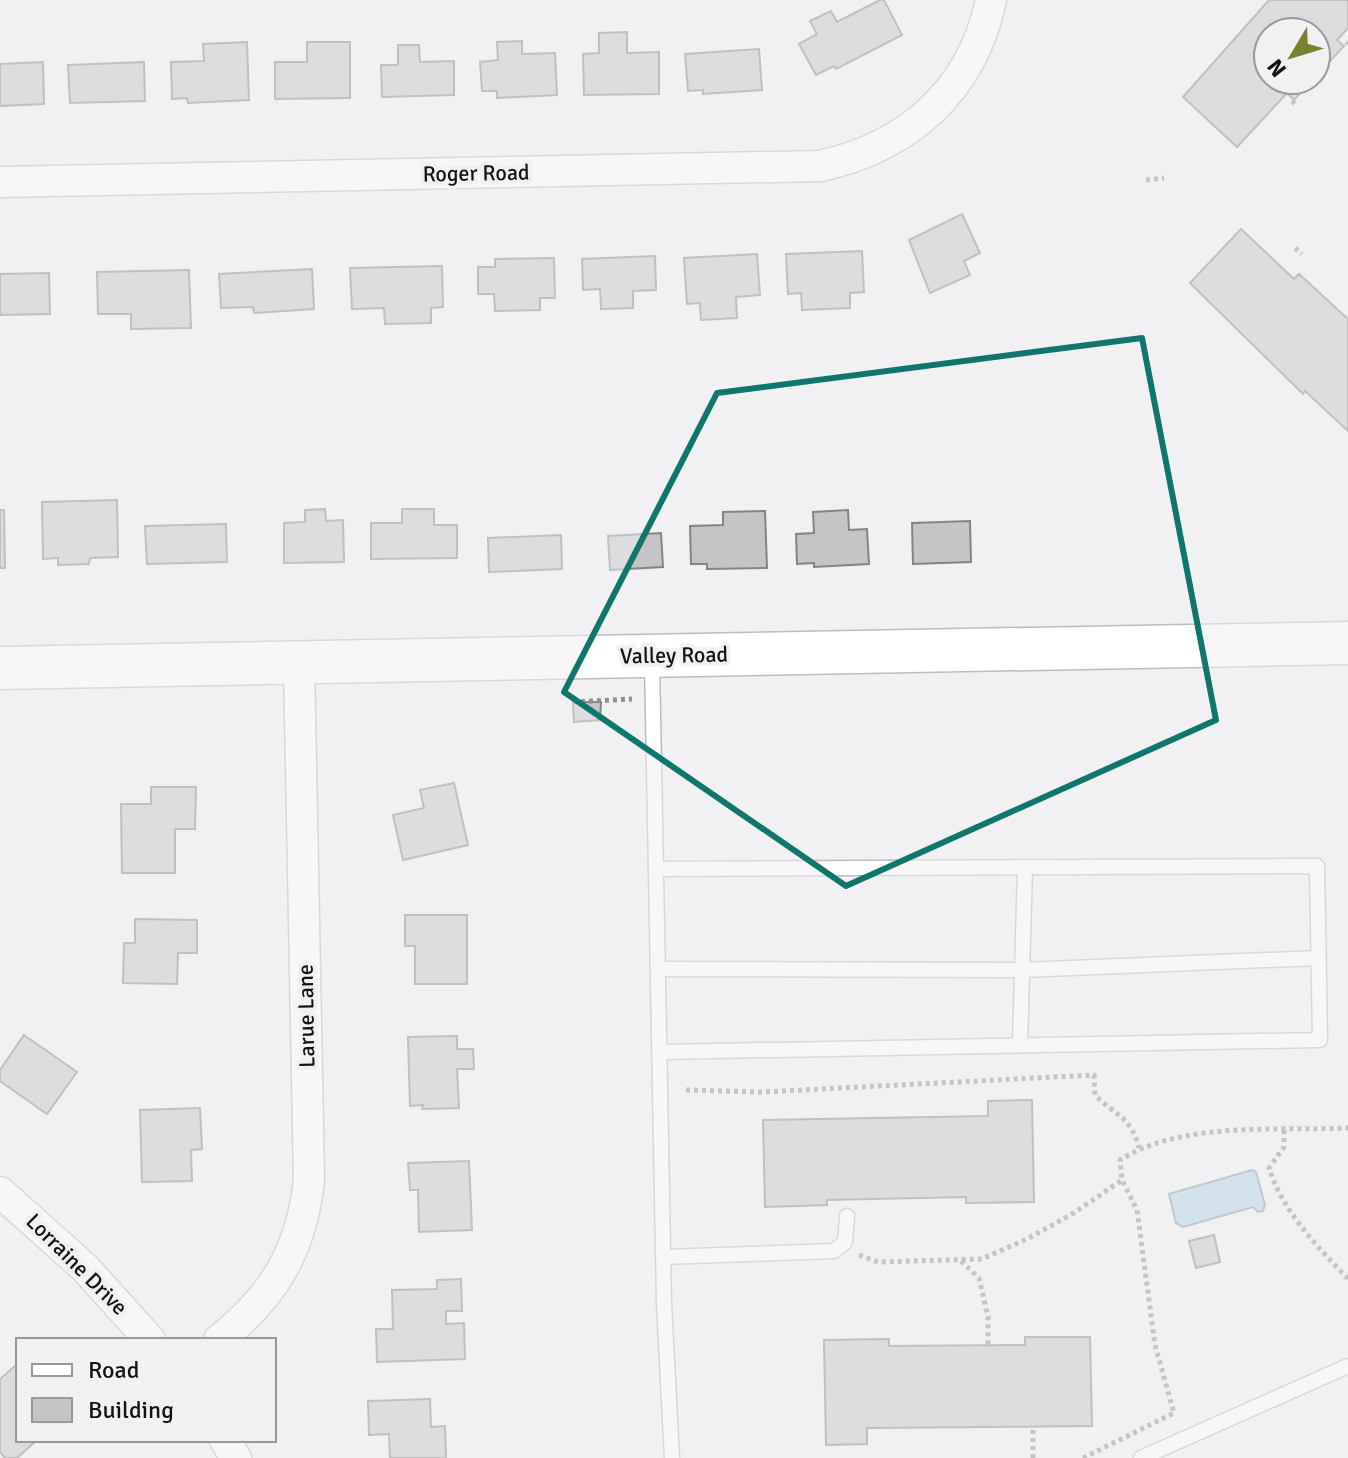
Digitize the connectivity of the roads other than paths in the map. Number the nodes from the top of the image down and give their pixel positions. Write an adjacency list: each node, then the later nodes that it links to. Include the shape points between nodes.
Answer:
1 (991, 0): 2 (street, Roger Road, via 971,56 936,106 885,145 820,166)
2 (0, 182)
3 (1348, 643): 4 (street, Valley Road)
4 (652, 656): 5 (street, Valley Road); 8 (lane)
5 (299, 662): 6 (street, Valley Road); 18 (street, Larue Lane, via 306,1207 283,1271 259,1305)
6 (0, 668)
7 (1025, 867): 8 (lane); 9 (lane, via 1317,866); 11 (lane)
8 (656, 869): 10 (lane)
9 (1318, 958): 11 (lane); 12 (lane, via 1320,1040)
10 (658, 969): 11 (lane); 13 (lane)
11 (1022, 970): 12 (lane)
12 (1020, 1045): 13 (lane)
13 (660, 1052): 16 (lane)
14 (0, 1192): 17 (street, Lorraine Drive, via 85,1268)
15 (847, 1216): 16 (lane, via 845,1242 834,1251)
16 (664, 1257): 20 (lane)
17 (148, 1338)
18 (221, 1338)
19 (1348, 1366): 21 (lane)
20 (672, 1458)
21 (1141, 1458)

